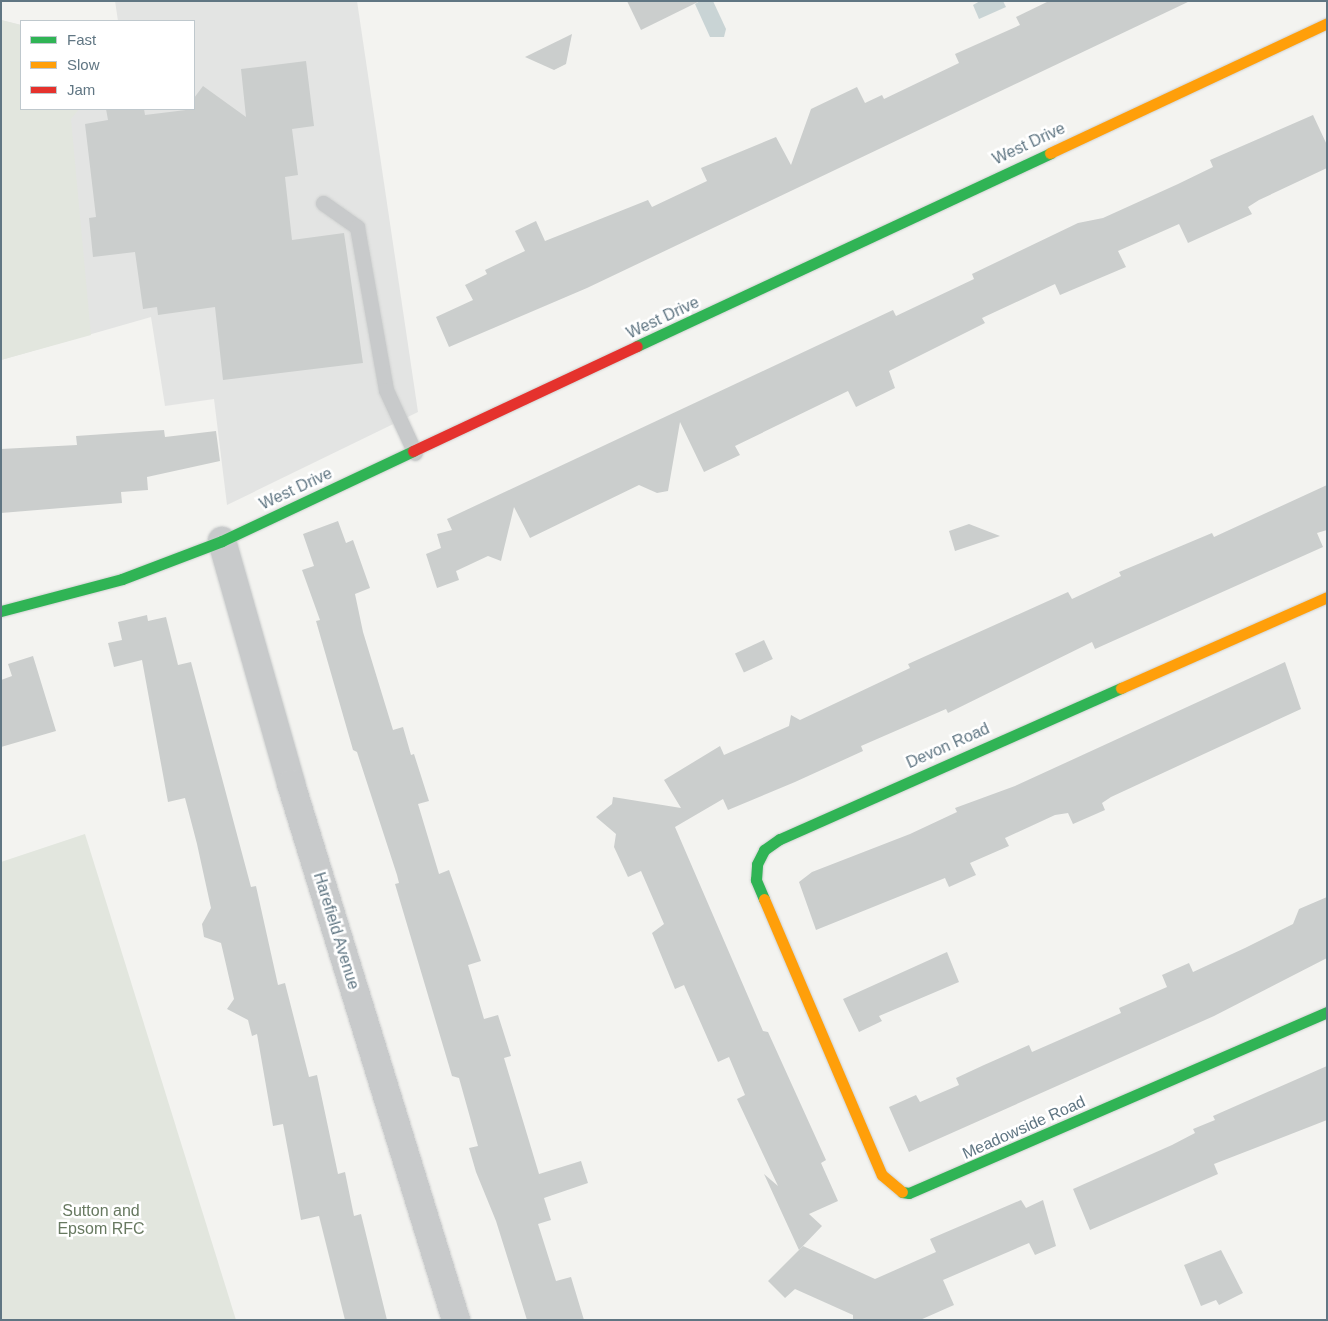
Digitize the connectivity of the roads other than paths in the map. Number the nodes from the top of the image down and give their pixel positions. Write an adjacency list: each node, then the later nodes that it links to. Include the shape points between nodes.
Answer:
1 (1327, 23): 3 (street, West Drive)
2 (323, 203): 3 (lane, via 357,228 386,390)
3 (415, 453): 4 (street, West Drive)
4 (222, 541): 6 (street, West Drive, via 122,579); 9 (street, Harefield Avenue, via 291,784)
5 (1327, 596): 8 (street, Devon Road, via 764,850 756,864 756,880)
6 (1, 611)
7 (1327, 1012): 8 (street, Meadowside Road, via 909,1193 893,1188 882,1175)
8 (818, 1032)
9 (456, 1320)

